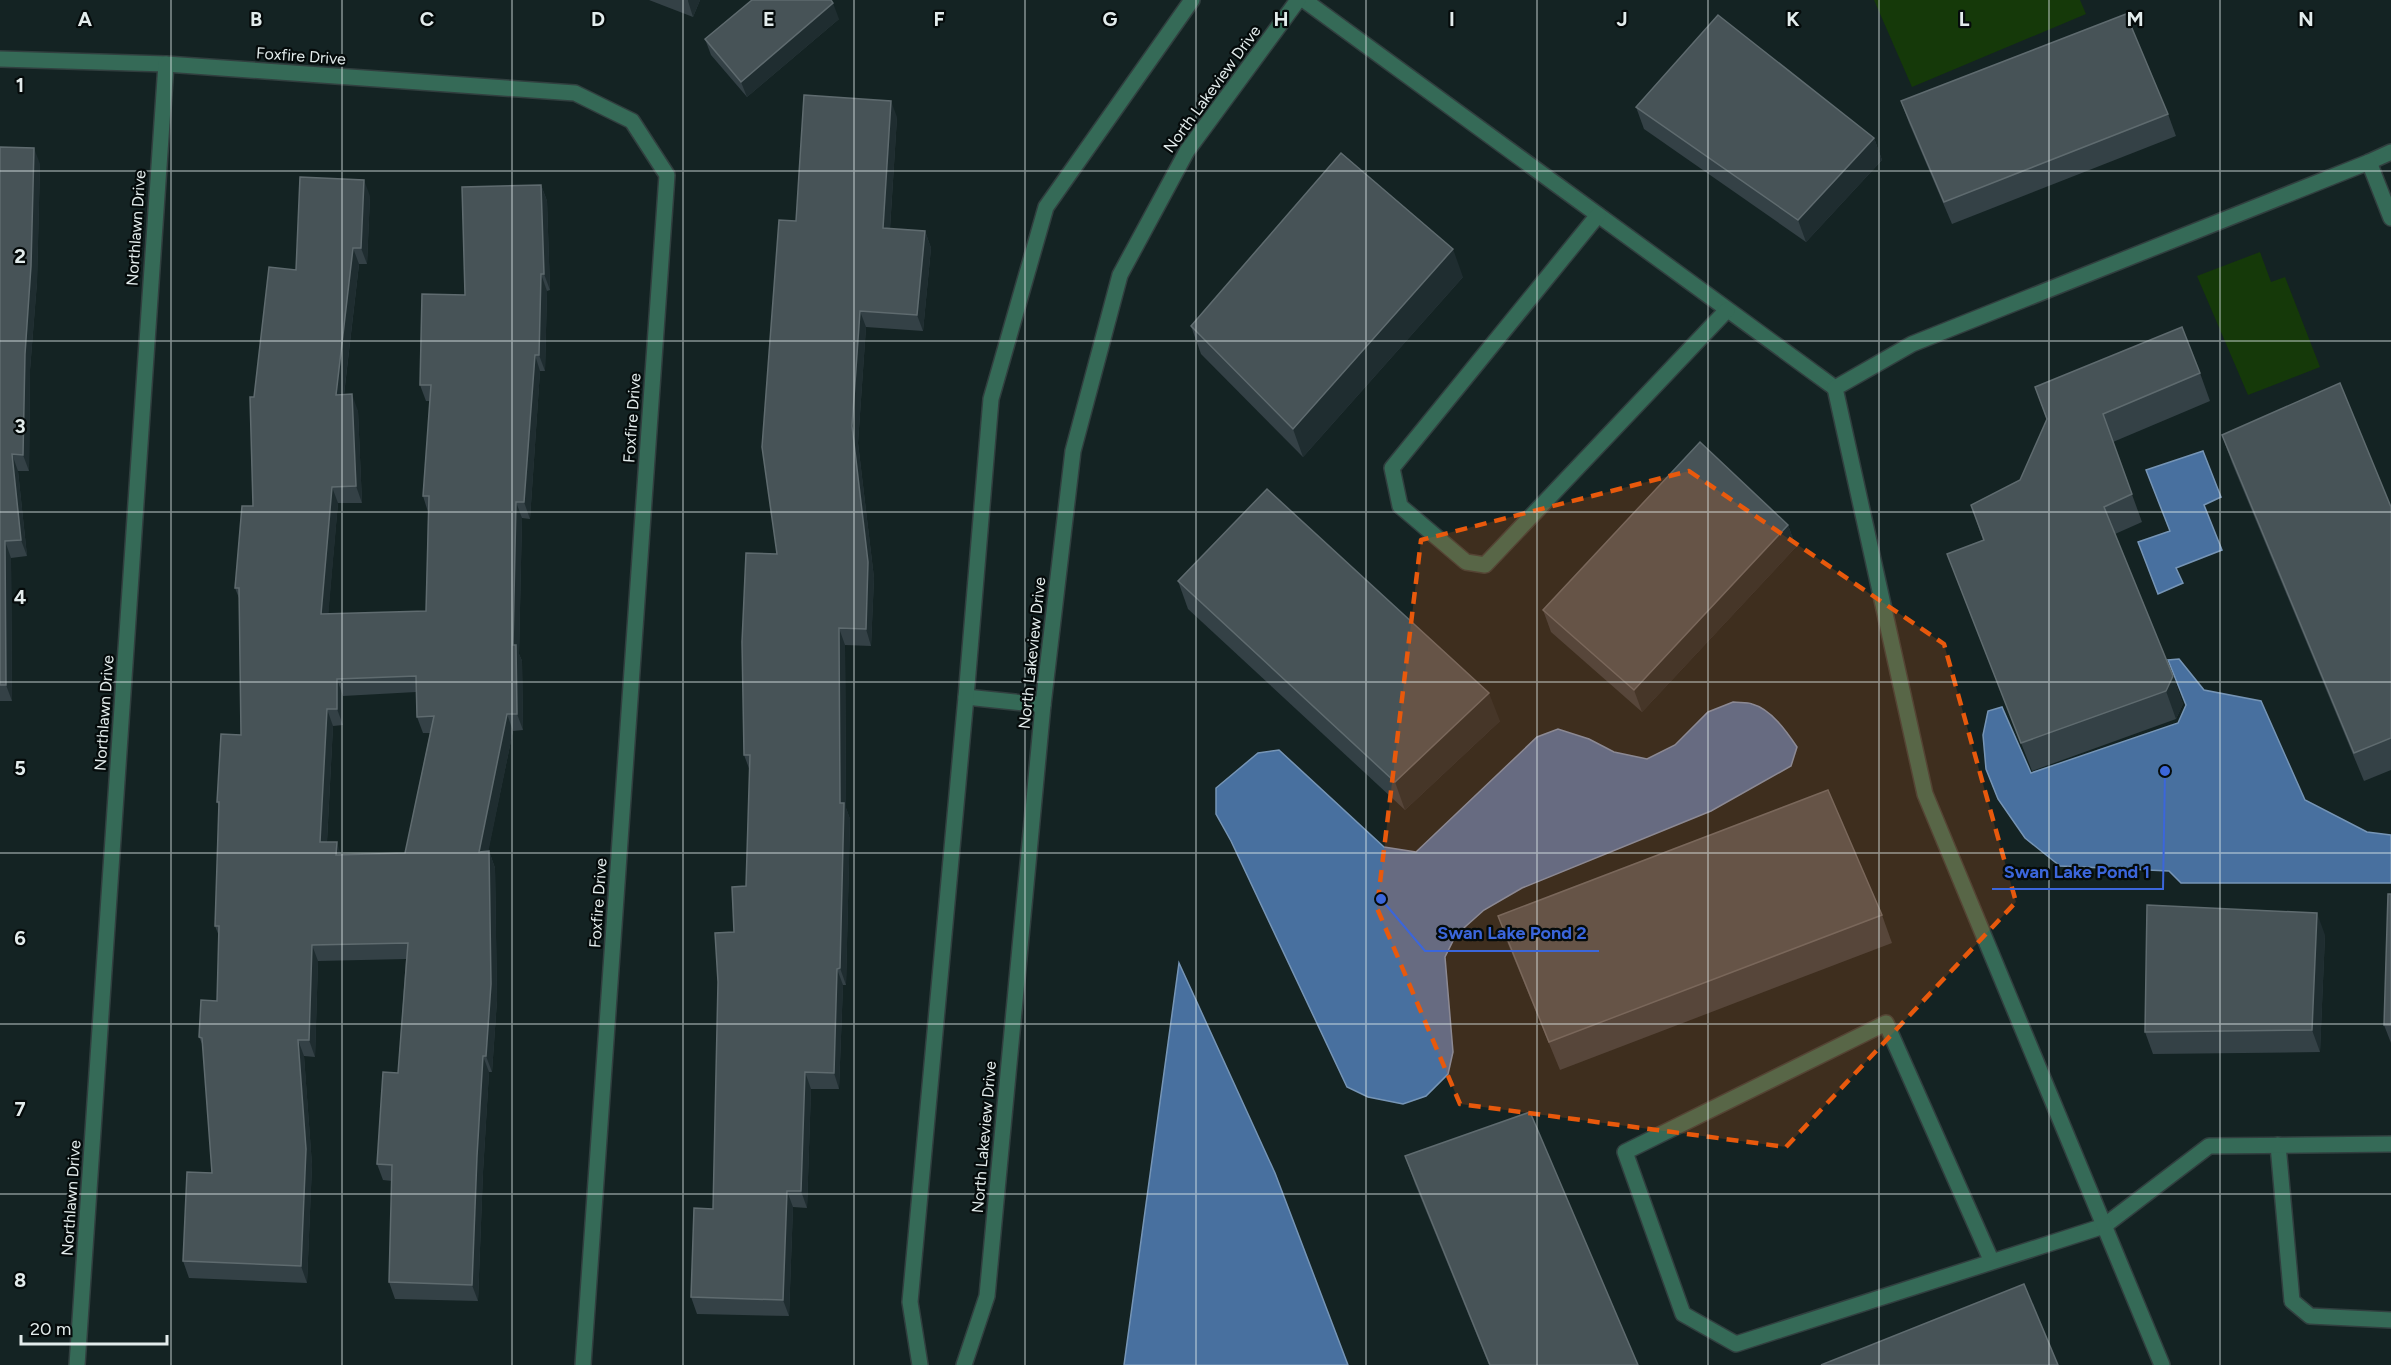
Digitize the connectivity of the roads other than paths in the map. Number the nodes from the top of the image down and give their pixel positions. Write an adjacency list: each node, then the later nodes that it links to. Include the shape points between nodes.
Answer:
1 (1191, 0): 12 (street, via 1046,207 991,399)
2 (1298, 0): 13 (street, North Lakeview Drive, via 1187,151 1120,275 1073,451)
3 (1304, 0): 8 (street)
4 (0, 59): 5 (street, Foxfire Drive)
5 (166, 64): 19 (street, Northlawn Drive); 20 (street, Foxfire Drive, via 575,93 632,121 667,175)
6 (2391, 152): 7 (street)
7 (2369, 162): 9 (street); 11 (street, via 1912,344)
8 (1598, 215): 10 (street); 10 (street, via 1392,468 1400,506 1466,562 1485,565)
9 (2391, 218)
10 (1727, 310): 11 (street)
11 (1835, 388): 16 (street, via 1925,794)
12 (966, 697): 13 (street); 21 (street, via 910,1302)
13 (1043, 705): 22 (street, North Lakeview Drive, via 987,1296)
14 (2391, 1144): 15 (street)
15 (2278, 1146): 16 (street, via 2209,1146); 18 (street, via 2292,1301 2310,1316)
16 (2104, 1226): 17 (street); 23 (street)
17 (1992, 1262): 17 (street, via 1736,1344 1683,1314 1624,1152 1886,1023)
18 (2391, 1320)
19 (77, 1365)
20 (583, 1365)
21 (920, 1365)
22 (964, 1365)
23 (2162, 1365)

